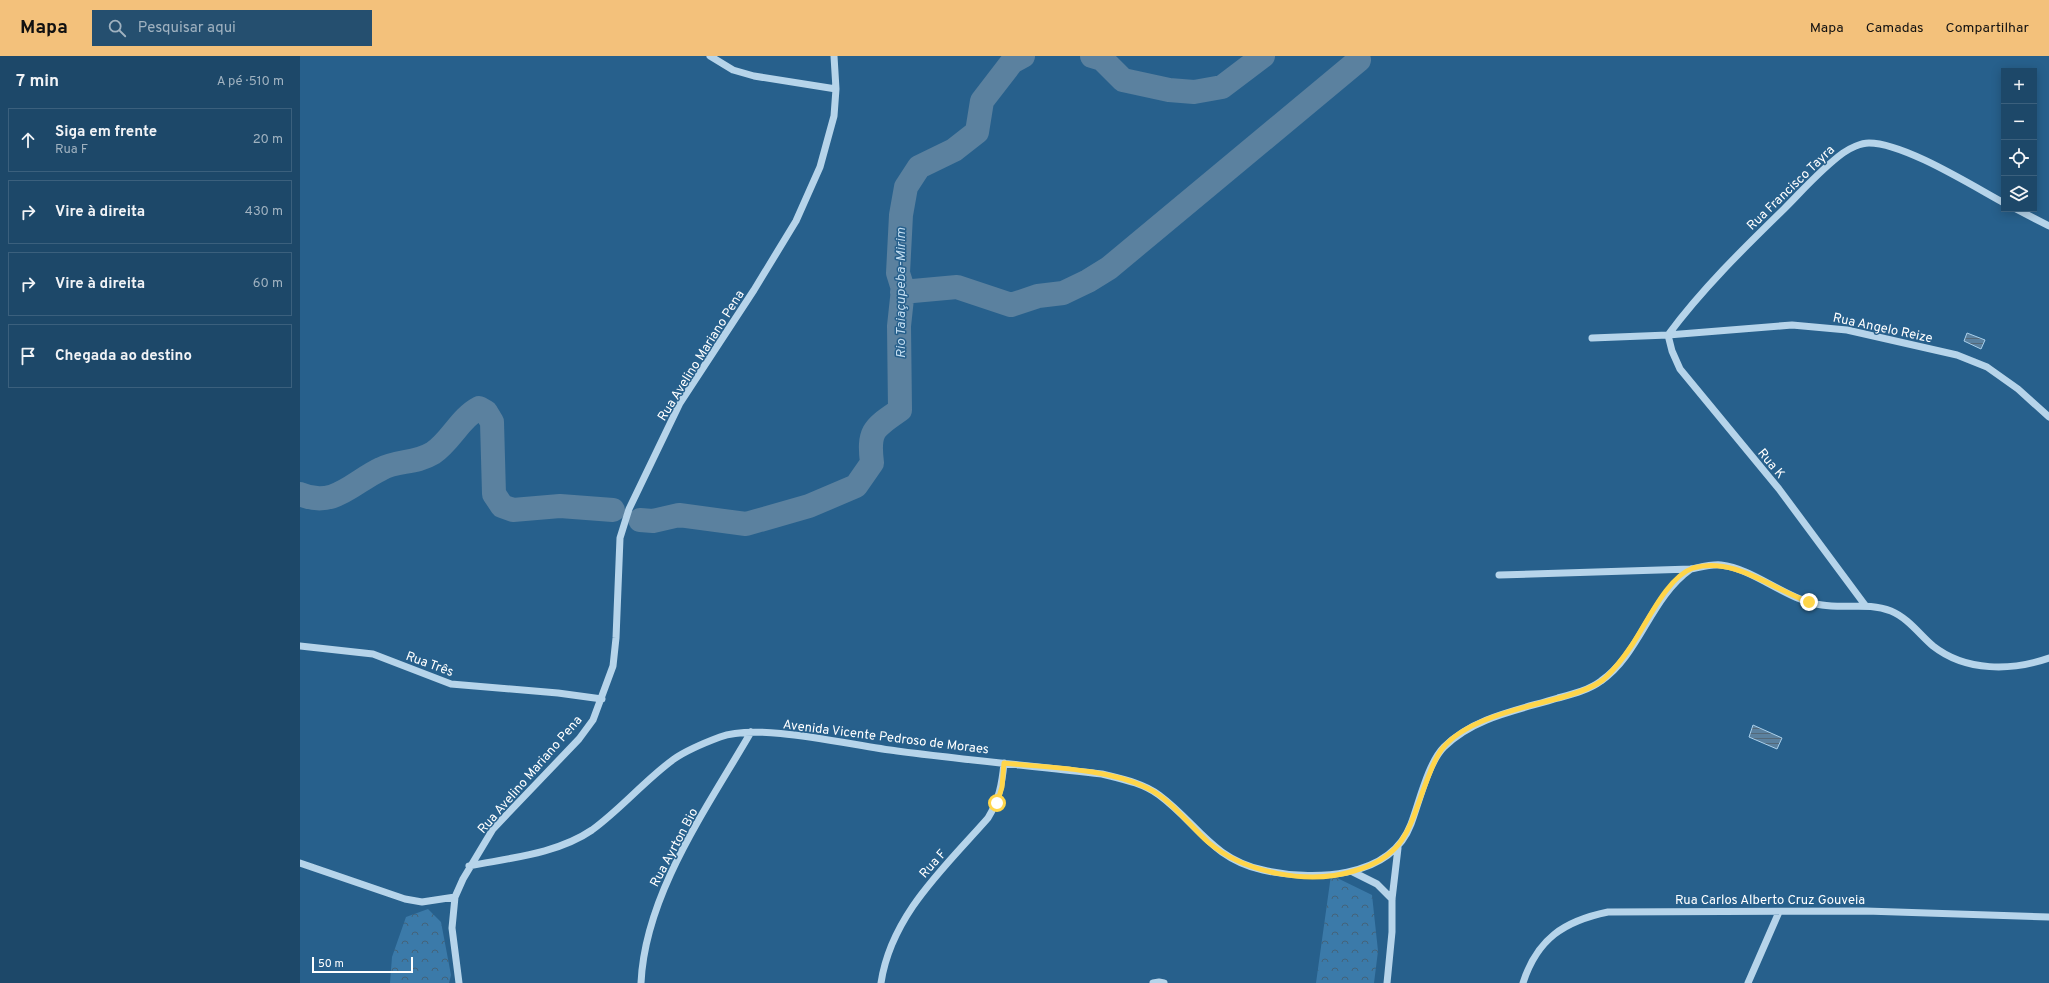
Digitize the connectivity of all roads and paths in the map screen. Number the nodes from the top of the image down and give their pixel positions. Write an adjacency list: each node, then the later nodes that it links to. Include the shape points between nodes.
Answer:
1 (710, 56): 3 (street, via 732,70 754,76)
2 (834, 56): 3 (street, Rua Avelino Mariano Pena)
3 (836, 89): 15 (street, Rua Avelino Mariano Pena, via 834,116 820,167 796,221 680,403 629,509 620,538 613,666)
4 (2001, 200): 7 (street, Rua Francisco Tayra, via 1932,164 1887,145 1867,143 1855,147 1827,166 1748,245)
5 (2022, 212): 6 (street)
6 (2049, 226)
7 (1668, 334): 8 (street, Rua Angelo Reize); 9 (street, Rua Angelo Reize, via 1792,325 1847,330 1957,355 1987,367 2018,389); 12 (street, Rua K, via 1680,369 1779,490)
8 (1592, 338)
9 (2049, 417)
10 (1691, 569): 11 (street); 12 (street, via 1721,565 1739,570 1792,596 1823,606); 18 (street, Avenida Vicente Pedroso de Moraes, via 1666,591 1632,645 1602,681 1573,694 1487,719 1467,728 1442,748 1431,769 1410,827)
11 (1499, 575)
12 (1865, 605): 14 (street, via 1892,611 1945,654 1965,662 1986,667 2006,667 2031,664)
13 (300, 646): 15 (street, Rua Três, via 373,654 451,684)
14 (2049, 658)
15 (602, 699): 20 (street, Rua Avelino Mariano Pena, via 593,720 579,739 493,829)
16 (751, 732): 17 (street, Avenida Vicente Pedroso de Moraes); 20 (street, Avenida Vicente Pedroso de Moraes, via 722,736 674,759 592,830 574,840 547,850); 27 (street, Rua Ayrton Bio, via 685,846 660,896 648,931)
17 (1004, 763): 21 (street, Avenida Vicente Pedroso de Moraes, via 1102,774 1147,788 1160,796 1224,854 1239,863 1291,876); 28 (street, Rua F, via 1002,787 997,803 988,818 919,896 899,929 884,966)
18 (1398, 848): 21 (street, Avenida Vicente Pedroso de Moraes); 23 (street)
19 (300, 864): 22 (street, via 405,899 422,902)
20 (469, 866): 22 (street, Rua Avelino Mariano Pena)
21 (1353, 872): 23 (street, via 1376,884)
22 (455, 897): 26 (street, Rua Avelino Mariano Pena, via 452,928)
23 (1392, 899): 31 (street)
24 (1779, 912): 25 (street, Rua Carlos Alberto Cruz Gouveia, via 1866,910); 32 (street, Rua Carlos Alberto Cruz Gouveia, via 1608,912 1585,917 1560,929 1550,938 1539,950); 33 (street)
25 (2049, 917)
26 (459, 983)
27 (641, 983)
28 (882, 983)
29 (1153, 983): 30 (street)
30 (1164, 983)
31 (1387, 983)
32 (1523, 983)
33 (1748, 983)

